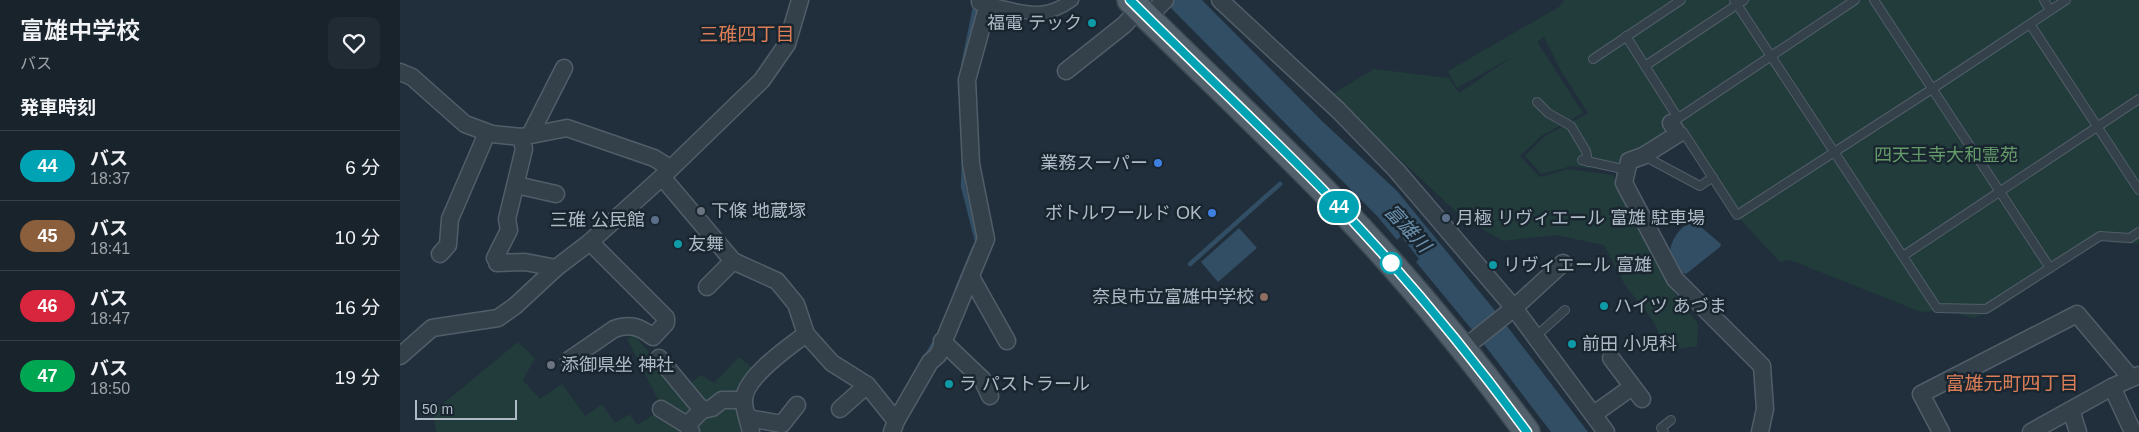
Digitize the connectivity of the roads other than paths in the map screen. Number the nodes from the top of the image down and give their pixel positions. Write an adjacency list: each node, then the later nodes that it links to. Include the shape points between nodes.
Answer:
1 (800, 0): 31 (street, via 787,44 762,80)
2 (1072, 0): 9 (street, via 1046,14)
3 (1220, 0): 47 (street, via 1397,170)
4 (1681, 0): 14 (lane)
5 (1855, 0): 15 (lane)
6 (1874, 0): 21 (lane)
7 (2044, 0): 12 (lane)
8 (2066, 0): 12 (lane)
9 (984, 2): 45 (street, via 967,80 971,164 986,239)
10 (1739, 2): 15 (lane); 17 (lane)
11 (1148, 6): 19 (street); 53 (main road)
12 (2050, 10): 13 (lane)
13 (2030, 24): 21 (lane); 25 (lane)
14 (1626, 36): 16 (lane); 17 (lane)
15 (1771, 56): 24 (lane); 28 (lane)
16 (1592, 59)
17 (1645, 66): 24 (lane)
18 (564, 68): 27 (street)
19 (1066, 71)
20 (400, 72): 26 (street, via 412,76 465,124)
21 (1932, 89): 28 (lane); 35 (lane)
22 (2139, 99): 25 (lane)
23 (1537, 102): 30 (lane, via 1570,126 1586,151 1585,161)
24 (1676, 125): 29 (street); 32 (lane)
25 (2098, 126): 34 (lane); 35 (lane)
26 (487, 133): 27 (street); 39 (street, via 450,219 448,245)
27 (526, 136): 31 (street, via 567,128 654,158); 33 (street)
28 (1834, 152): 32 (lane, via 1737,215); 40 (lane)
29 (1643, 156): 30 (street, via 1629,160); 32 (lane, via 1700,186)
30 (1627, 170): 76 (street, via 1624,183 1675,279 1762,366 1766,409)
31 (666, 173): 38 (street); 41 (street)
32 (1713, 177)
33 (516, 185): 36 (street); 43 (street, via 507,219 509,230 496,260)
34 (2139, 190)
35 (2000, 191): 40 (lane); 44 (lane)
36 (556, 194)
37 (2139, 232): 44 (lane, via 2130,238 2100,236)
38 (590, 242): 43 (street); 57 (street, via 666,318 666,323 653,337 640,327 621,326)
39 (440, 254)
40 (1902, 256): 44 (lane, via 1937,308 1986,309)
41 (733, 260): 46 (street); 49 (street, via 777,281 796,304)
42 (1563, 263): 47 (street)
43 (556, 268): 54 (street, via 498,318 432,328)
44 (2050, 268)
45 (972, 277): 51 (street); 52 (street)
46 (707, 287)
47 (1514, 308): 50 (street); 53 (street)
48 (1565, 310): 50 (lane)
49 (806, 334): 59 (street, via 832,363); 62 (street, via 778,354 750,384)
50 (1535, 337): 68 (street)
51 (942, 340): 61 (street, via 982,379); 71 (street, via 938,355 930,362)
52 (1007, 342)
53 (1469, 345): 73 (main road)
54 (400, 356)
55 (659, 358): 66 (street)
56 (1611, 358): 68 (street, via 1637,393)
57 (569, 360)
58 (2135, 376): 60 (street); 77 (street, via 2077,314 1921,394)
59 (867, 385): 65 (street); 71 (street)
60 (2112, 386): 67 (street); 80 (street)
61 (990, 396)
62 (744, 400): 66 (street, via 722,400 712,408); 70 (street)
63 (797, 405): 70 (street, via 782,424)
64 (661, 409): 72 (street)
65 (840, 409)
66 (702, 410): 72 (street)
67 (2071, 410): 78 (street); 79 (street)
68 (1594, 414): 74 (street)
69 (1671, 420): 75 (lane, via 1660,428)
70 (749, 425)
71 (894, 426)
72 (689, 428)
73 (1527, 432)
74 (1606, 432)
75 (1664, 432)
76 (1760, 432)
77 (1942, 432)
78 (2031, 432)
79 (2078, 432)
80 (2133, 432)

